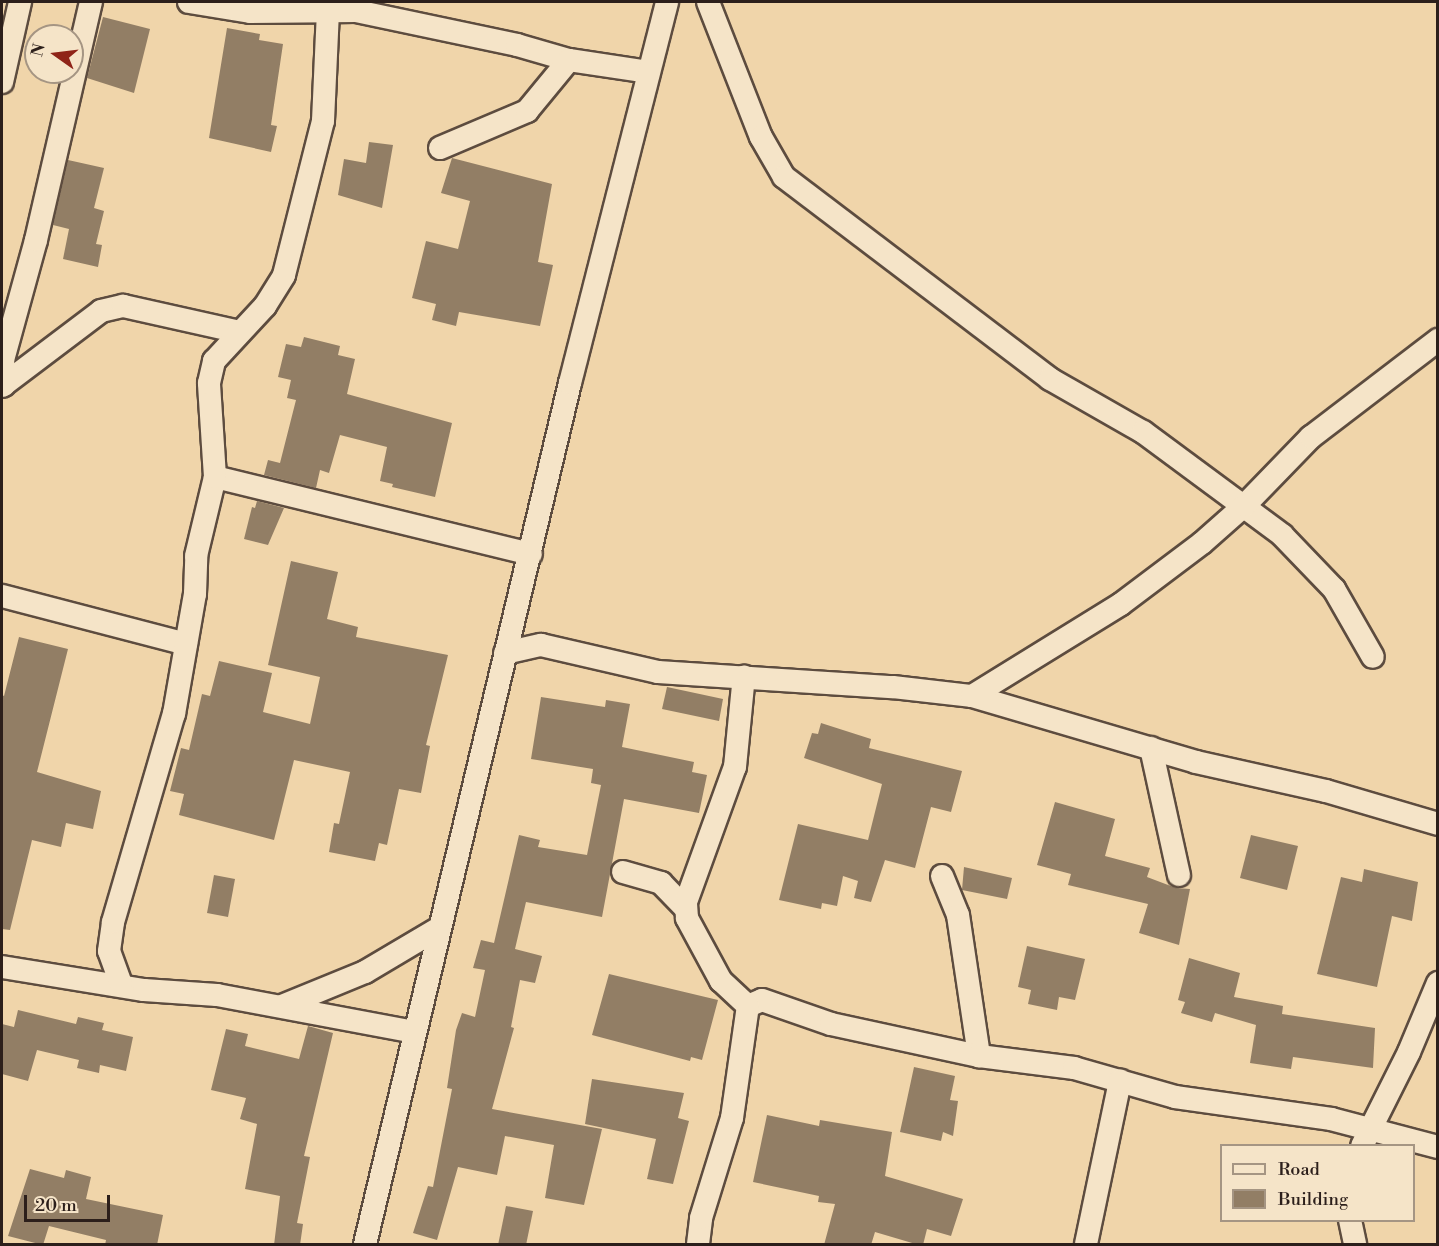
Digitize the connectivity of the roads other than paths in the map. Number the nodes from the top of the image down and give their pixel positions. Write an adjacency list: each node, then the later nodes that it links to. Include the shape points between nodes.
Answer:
1 (20, 2): 9 (street)
2 (91, 2): 13 (street, via 36,240 3,360)
3 (189, 2): 6 (street, via 250,12)
4 (667, 2): 8 (street)
5 (708, 2): 15 (street, via 762,137 784,177 1050,379 1143,432)
6 (328, 12): 7 (street, via 356,11); 11 (street, via 323,121 302,217 284,275 265,306)
7 (569, 60): 8 (street); 10 (street, via 527,111)
8 (648, 72): 16 (street)
9 (2, 82)
10 (440, 148)
11 (239, 332): 13 (street, via 123,306 101,311); 14 (street, via 214,361 209,383)
12 (1437, 340): 15 (street, via 1311,437)
13 (3, 386)
14 (215, 477): 16 (street); 18 (street, via 196,556)
15 (1245, 505): 20 (street, via 1282,535 1334,589); 22 (street, via 1121,604)
16 (531, 554): 19 (street)
17 (2, 596): 18 (street)
18 (186, 644): 32 (street, via 174,714 113,922 109,951)
19 (505, 653): 21 (street, via 542,645 635,668); 29 (street)
20 (1373, 657)
21 (744, 676): 22 (street); 28 (street, via 735,767 719,817 699,859)
22 (972, 696): 23 (street)
23 (1150, 748): 24 (street, via 1326,791); 26 (street)
24 (1437, 824)
25 (623, 872): 28 (street, via 661,883)
26 (1179, 875)
27 (942, 876): 36 (street, via 958,915)
28 (686, 909): 34 (street, via 721,981)
29 (439, 928): 33 (street, via 365,972); 35 (street)
30 (2, 967): 32 (street)
31 (1437, 983): 38 (street, via 1409,1052)
32 (121, 984): 33 (street)
33 (282, 1006): 35 (street)
34 (748, 1006): 36 (street, via 762,1000 831,1024); 42 (street, via 732,1118 701,1218)
35 (415, 1032): 41 (street)
36 (980, 1056): 37 (street, via 1074,1068)
37 (1120, 1081): 38 (street, via 1175,1097); 43 (street)
38 (1365, 1136): 39 (street)
39 (1437, 1147)
40 (1350, 1222): 44 (street)
41 (364, 1245)
42 (698, 1245)
43 (1086, 1245)
44 (1355, 1245)

